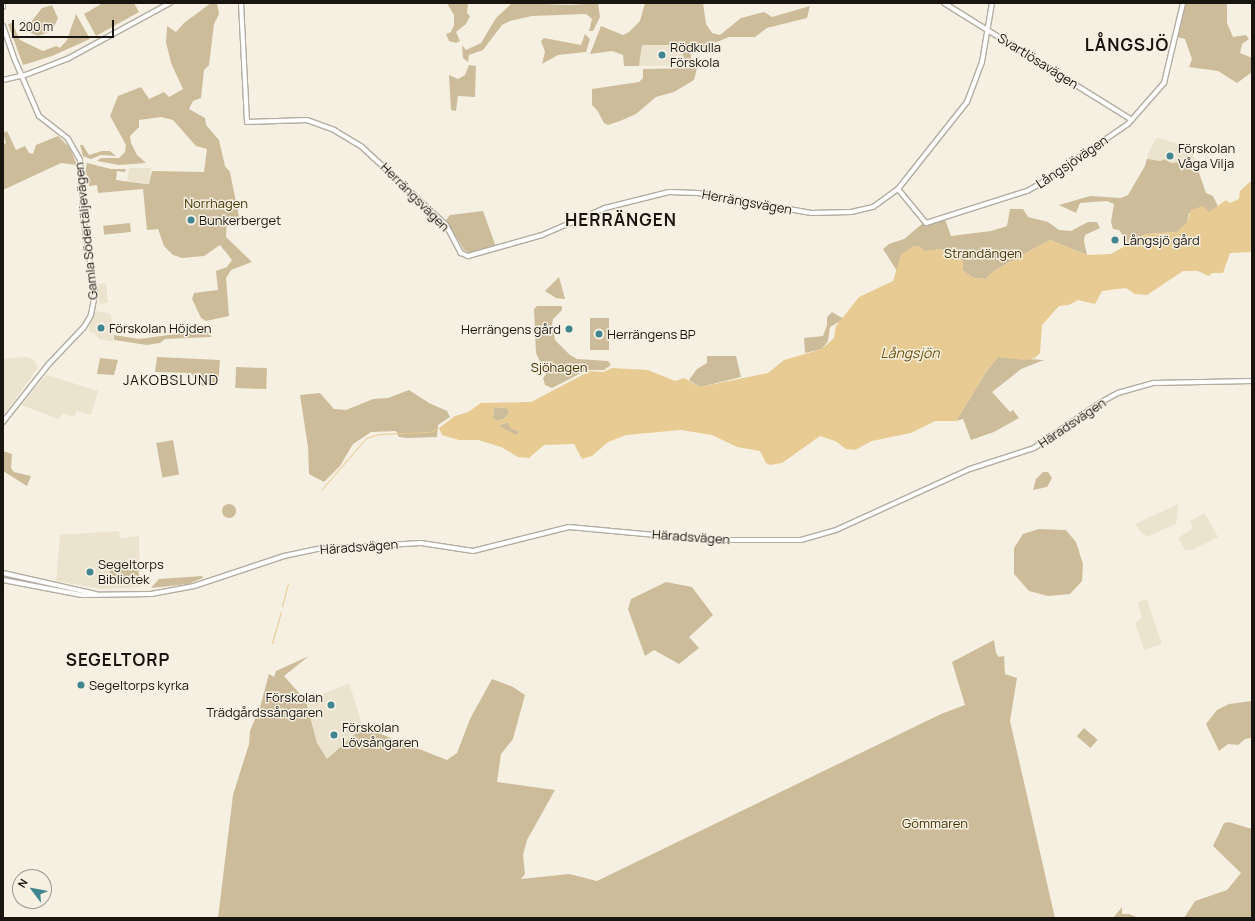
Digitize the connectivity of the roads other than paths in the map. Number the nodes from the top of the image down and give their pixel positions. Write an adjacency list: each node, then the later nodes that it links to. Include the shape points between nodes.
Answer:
1 (4, 3): 7 (street)
2 (170, 3): 10 (street, via 69,58)
3 (240, 3): 13 (street, Herrängsvägen, via 247,122 307,120 334,130 355,142 379,161 446,225 461,253 468,256 542,235 605,208 669,192 691,192 801,212 824,213 869,208)
4 (944, 3): 9 (street, Svartlösavägen)
5 (992, 3): 9 (street, Herrängsvägen)
6 (1183, 3): 12 (street, Långsjövägen, via 1164,83)
7 (3, 7)
8 (3, 26): 10 (street, Gamla Södertäljevägen)
9 (988, 30): 12 (street, Svartlösavägen); 13 (street, Herrängsvägen, via 979,72 967,102)
10 (21, 76): 11 (street); 15 (street, Gamla Södertäljevägen, via 39,116 68,139 80,160 83,215 95,299 91,315 84,327 48,365)
11 (3, 80)
12 (1132, 120): 13 (street, Långsjövägen, via 1032,189 928,222 923,221)
13 (898, 189)
14 (1252, 381): 18 (street, Häradsvägen, via 1154,384 1118,393 1034,448 970,468 836,530 807,539 710,540 569,527 473,551 421,543 318,549 284,556 188,587 151,594)
15 (3, 422)
16 (3, 574): 18 (street, Häradsvägen)
17 (3, 580): 18 (street, Häradsvägen, via 82,595)
18 (104, 596)

